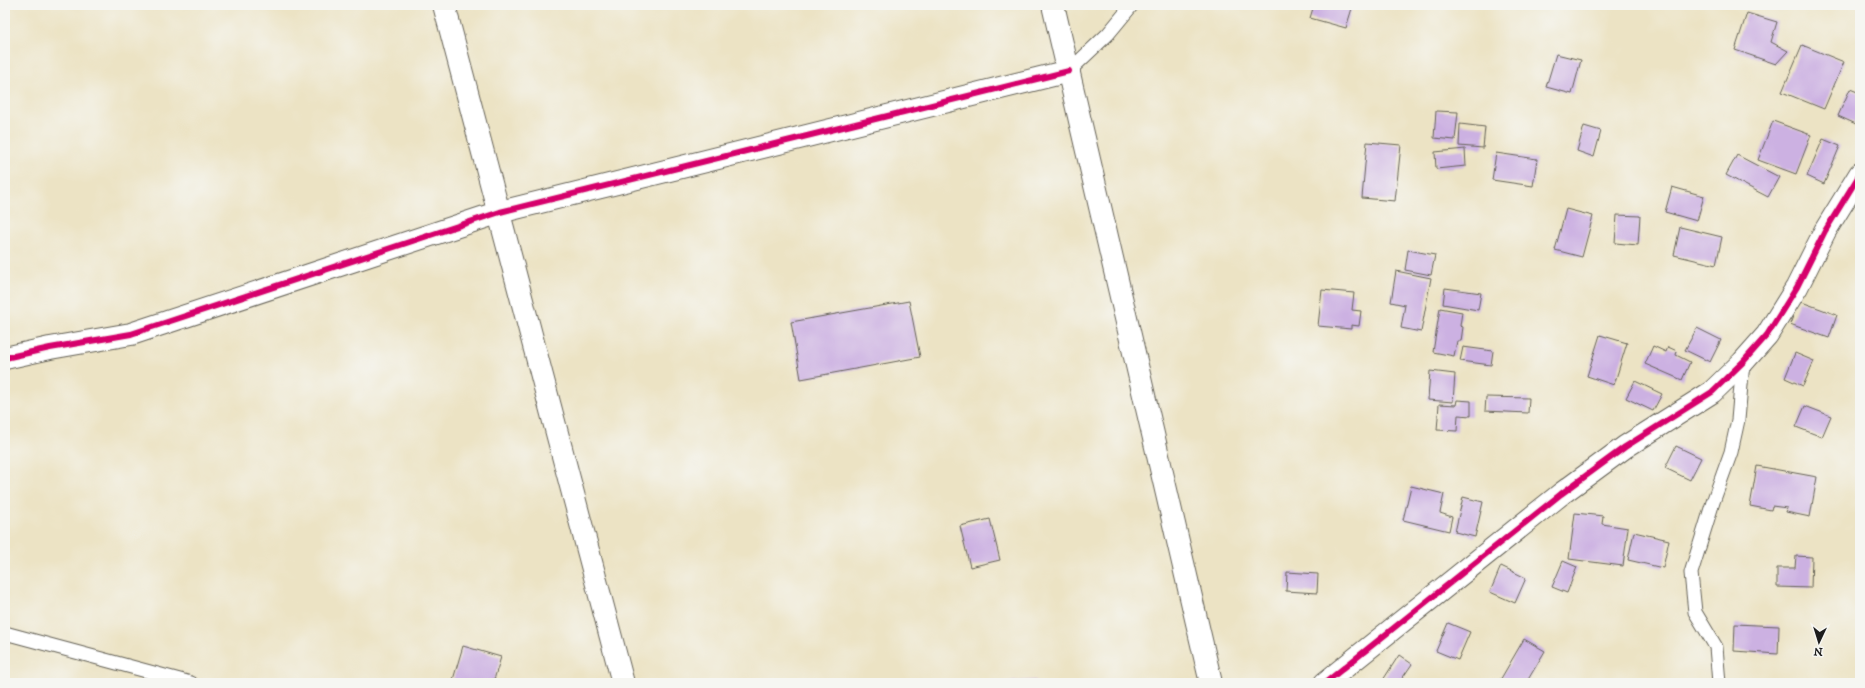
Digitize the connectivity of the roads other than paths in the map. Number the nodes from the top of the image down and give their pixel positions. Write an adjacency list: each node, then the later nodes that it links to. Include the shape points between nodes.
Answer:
1 (444, 5): 6 (street)
2 (1053, 5): 4 (street)
3 (1132, 5): 4 (lane, via 1108,34)
4 (1069, 71): 6 (street); 12 (street)
5 (1860, 174): 8 (street, via 1825,231 1797,287 1767,335)
6 (500, 212): 7 (street, via 131,334); 11 (street)
7 (5, 358)
8 (1743, 362): 13 (street, via 1712,392 1625,447 1561,494); 14 (lane, via 1738,420 1731,452 1691,573 1695,612 1716,647)
9 (5, 633): 10 (lane)
10 (191, 683)
11 (623, 683)
12 (1211, 683)
13 (1325, 683)
14 (1719, 683)

